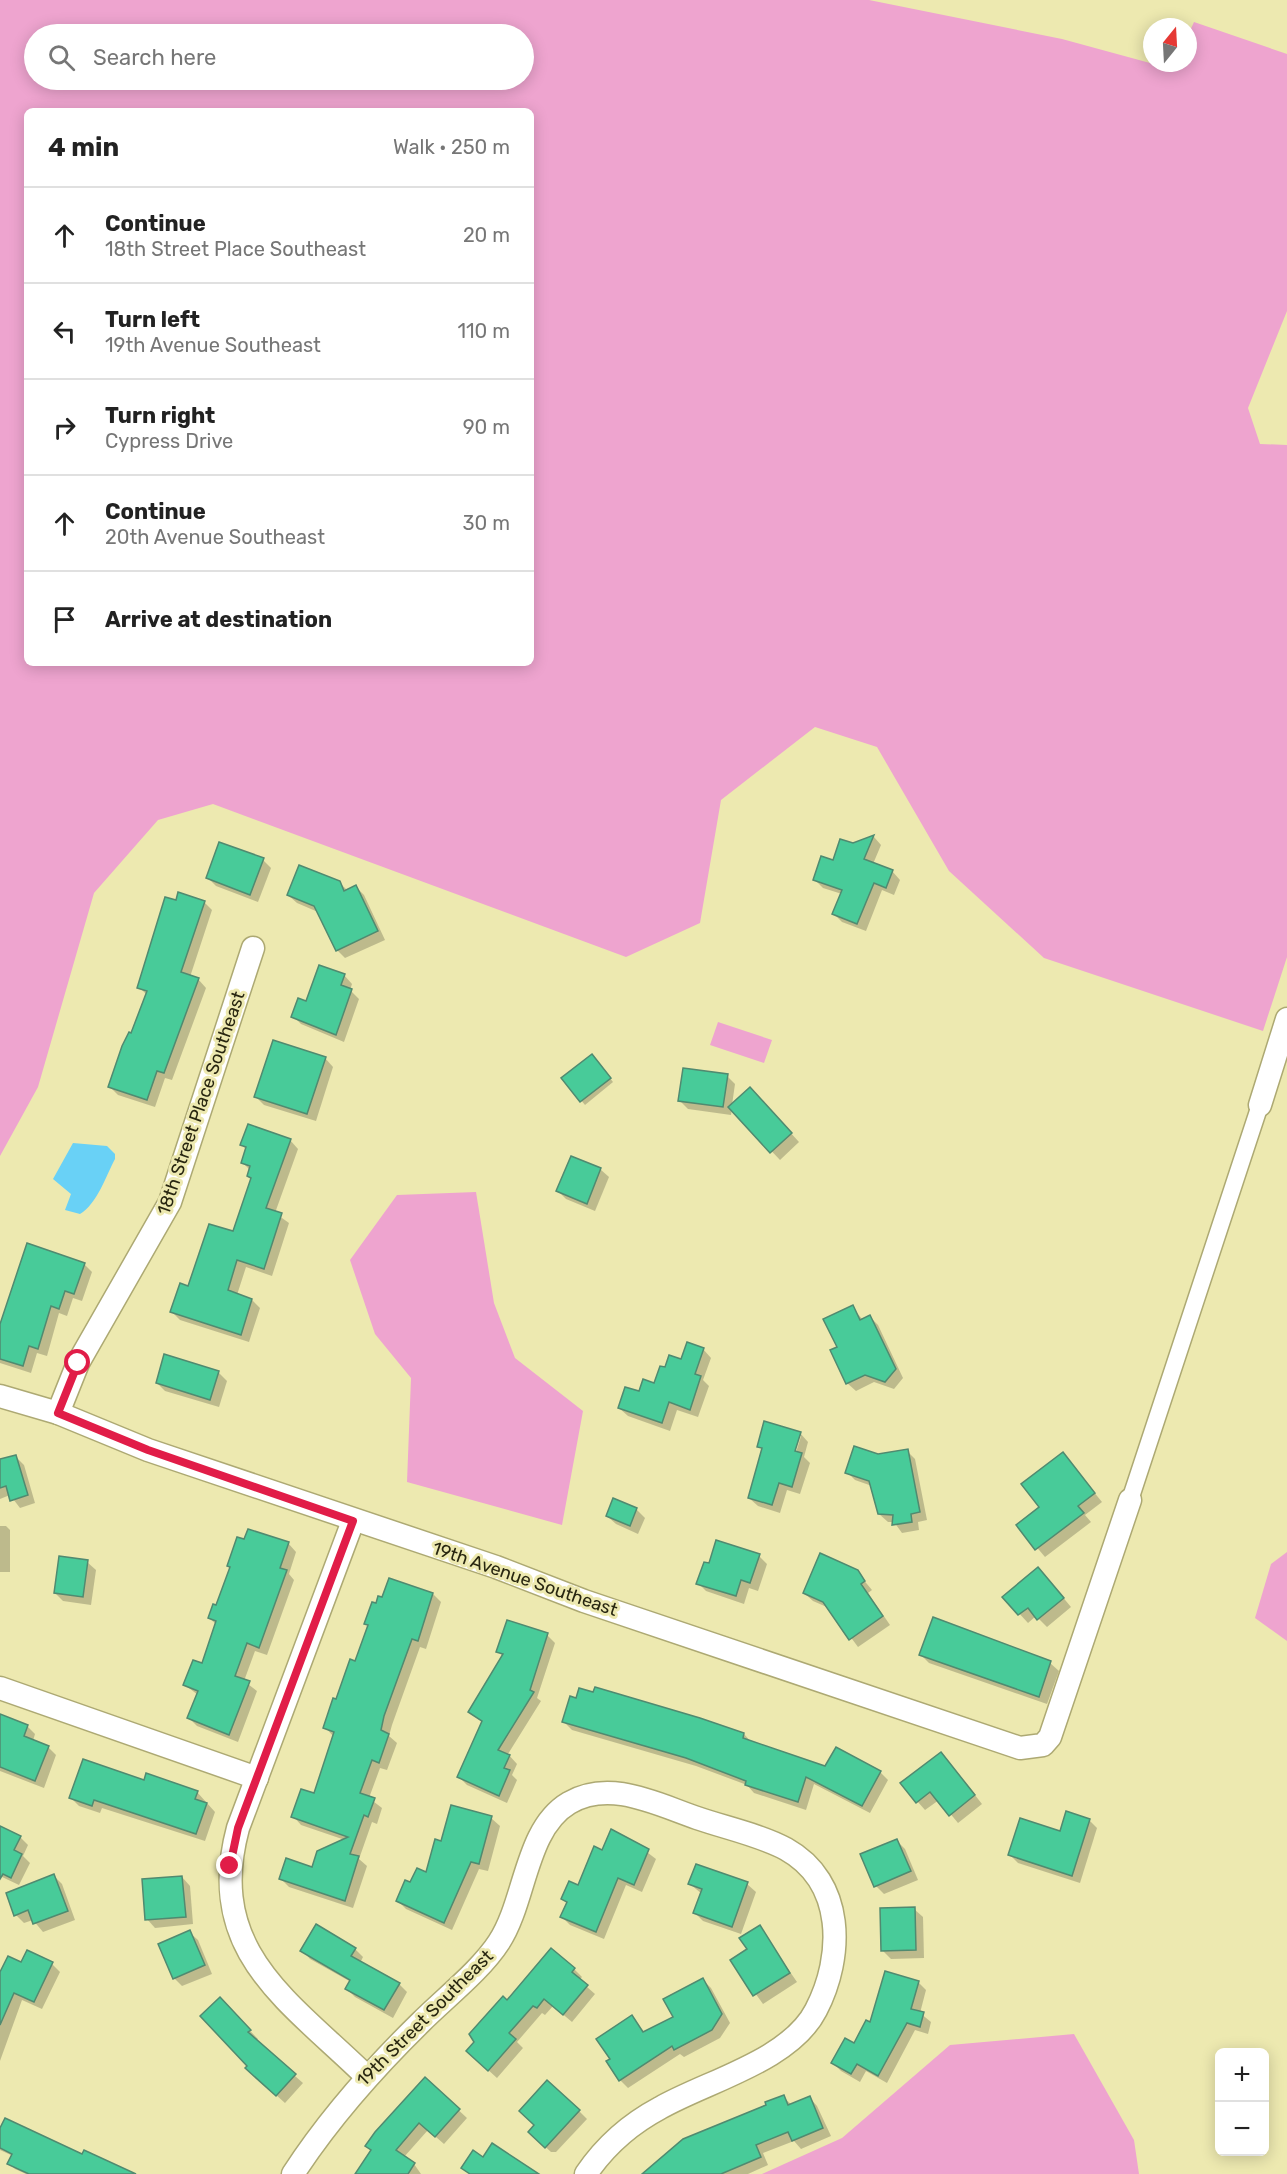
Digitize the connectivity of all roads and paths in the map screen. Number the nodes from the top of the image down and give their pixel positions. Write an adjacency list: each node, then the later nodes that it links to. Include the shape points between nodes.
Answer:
1 (253, 948): 5 (street, 18th Street Place Southeast, via 170,1203 78,1363)
2 (1287, 1019): 3 (street)
3 (1260, 1105): 6 (street)
4 (0, 1396): 5 (street, 19th Avenue Southeast)
5 (58, 1413): 7 (street, 19th Avenue Southeast, via 148,1450)
6 (1130, 1500): 7 (street, 19th Avenue Southeast, via 1050,1737 1033,1747 1012,1745)
7 (353, 1521): 9 (street)
8 (0, 1688): 9 (street)
9 (257, 1778): 10 (street, via 232,1850 232,1913 245,1948 258,1968)
10 (366, 2076): 11 (street, 19th Street Southeast); 12 (street, 19th Street Southeast, via 499,1943 548,1820 588,1793 632,1796 784,1848 811,1869 835,1915 834,1956 823,1995 806,2025 760,2060 640,2120 598,2157)
11 (293, 2174)
12 (586, 2174)

